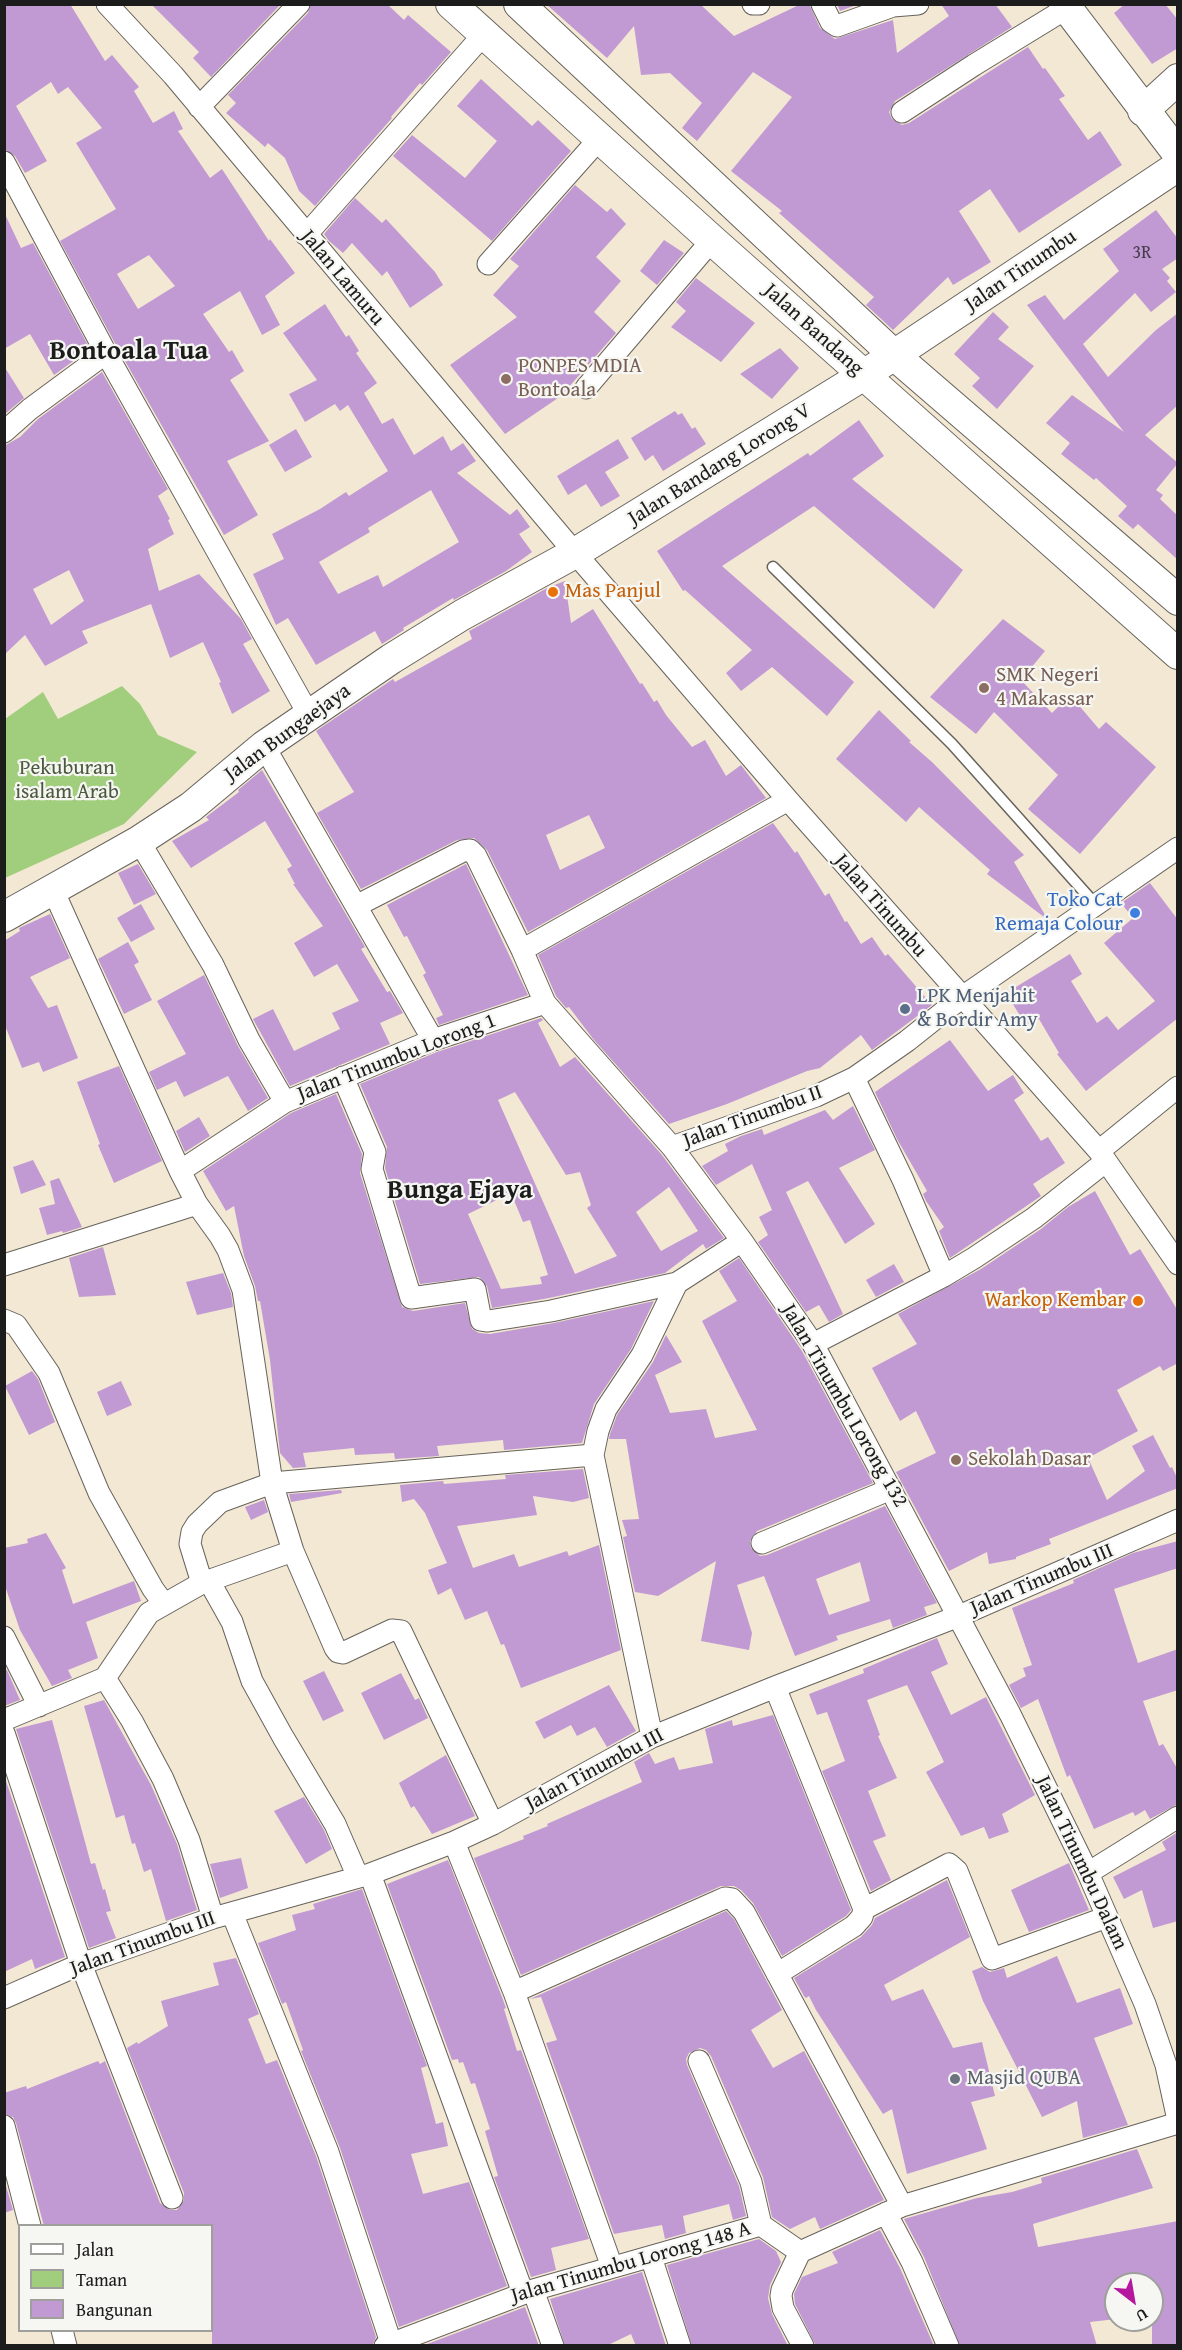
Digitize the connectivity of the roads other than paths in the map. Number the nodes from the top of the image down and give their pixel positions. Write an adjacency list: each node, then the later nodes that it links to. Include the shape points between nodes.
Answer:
1 (107, 4): 12 (street, Jalan Lamuru)
2 (299, 4): 12 (street)
3 (451, 4): 10 (main road, Jalan Bandang)
4 (519, 4): 23 (main road, Jalan Bandang)
5 (753, 4): 6 (street)
6 (759, 4)
7 (822, 4): 8 (street, via 837,26 893,6)
8 (918, 4)
9 (1066, 6): 13 (main road); 14 (street)
10 (484, 34): 15 (main road, Jalan Bandang); 19 (street)
11 (1178, 79): 13 (main road)
12 (199, 107): 19 (street, Jalan Lamuru)
13 (1143, 111): 16 (main road)
14 (902, 112)
15 (600, 138): 20 (main road, Jalan Bandang); 21 (street)
16 (1178, 154)
17 (4, 162): 22 (street)
18 (1178, 166): 23 (main road, Jalan Tinumbu)
19 (306, 235): 27 (street, Jalan Lamuru)
20 (712, 240): 24 (main road, Jalan Bandang); 25 (street)
21 (488, 264)
22 (106, 353): 26 (street); 31 (street)
23 (894, 355): 24 (main road, Jalan Tinumbu); 29 (main road, Jalan Bandang)
24 (864, 375): 27 (main road, Jalan Bandang Lorong V); 30 (main road, Jalan Bandang)
25 (586, 388)
26 (4, 432)
27 (575, 553): 31 (main road, Jalan Bungaejaya, via 417,642); 33 (street, Jalan Tinumbu)
28 (773, 567): 37 (lane, via 952,744)
29 (1178, 600)
30 (1178, 654)
31 (309, 715): 32 (main road, Jalan Bungaejaya)
32 (264, 746): 34 (main road, Jalan Bungaejaya, via 191,807); 38 (street)
33 (788, 800): 40 (street); 41 (street, Jalan Tinumbu)
34 (139, 841): 36 (main road, Jalan Bungaejaya); 47 (street, via 213,965 249,1040)
35 (1178, 848): 37 (street, Jalan Tinumbu II)
36 (53, 890): 39 (main road, Jalan Bungaejaya); 50 (street)
37 (1096, 905): 41 (street, Jalan Tinumbu II)
38 (356, 906): 40 (street, via 470,850); 43 (street)
39 (4, 917)
40 (522, 950): 42 (street)
41 (962, 998): 45 (street, Jalan Tinumbu II); 49 (street, Jalan Tinumbu)
42 (545, 1003): 43 (street, Jalan Tinumbu Lorong 1); 48 (street, Jalan Tinumbu II)
43 (432, 1040): 44 (street, Jalan Tinumbu Lorong 1)
44 (343, 1077): 47 (street, Jalan Tinumbu Lorong 1); 56 (street, via 375,1152 372,1169 411,1298 475,1289 481,1320 488,1321)
45 (854, 1078): 48 (street, Jalan Tinumbu II, via 816,1096); 55 (street)
46 (1178, 1087): 49 (street)
47 (285, 1102): 50 (street, Jalan Tinumbu Lorong 1)
48 (672, 1147): 52 (street, Jalan Tinumbu Lorong 132)
49 (1102, 1157): 53 (street, Jalan Tinumbu); 55 (street, via 1034,1218)
50 (180, 1171): 51 (street)
51 (197, 1204): 54 (street); 60 (street, via 220,1236 243,1290)
52 (742, 1241): 56 (street); 58 (street, Jalan Tinumbu Lorong 132)
53 (1178, 1264)
54 (4, 1265)
55 (944, 1276): 58 (street)
56 (677, 1283): 59 (street, via 642,1355 606,1409)
57 (4, 1320): 66 (street, via 16,1325 49,1373 99,1493)
58 (813, 1344): 61 (street, Jalan Tinumbu Lorong 132)
59 (593, 1455): 60 (street); 74 (street)
60 (272, 1483): 64 (street); 65 (street, via 219,1502 196,1524 190,1544)
61 (891, 1489): 63 (street); 67 (street, Jalan Tinumbu Lorong 132)
62 (1178, 1520): 67 (street, Jalan Tinumbu III)
63 (762, 1543)
64 (293, 1551): 65 (street); 76 (street, via 338,1653 392,1630 401,1631)
65 (206, 1582): 66 (street); 79 (street, via 232,1622 252,1681)
66 (164, 1604): 69 (street, via 149,1613)
67 (959, 1616): 70 (street, Jalan Tinumbu III); 78 (street, Jalan Tinumbu Dalam)
68 (4, 1637): 71 (street)
69 (105, 1678): 71 (street); 81 (street, via 163,1779)
70 (775, 1687): 74 (street, Jalan Tinumbu III); 80 (street)
71 (39, 1706): 72 (street)
72 (4, 1720)
73 (4, 1733): 83 (street)
74 (652, 1737): 76 (street, Jalan Tinumbu III)
75 (1178, 1817): 78 (street)
76 (493, 1824): 77 (street, Jalan Tinumbu III)
77 (454, 1842): 79 (street, Jalan Tinumbu III); 85 (street)
78 (1088, 1873): 82 (street, Jalan Tinumbu Dalam)
79 (364, 1875): 81 (street, Jalan Tinumbu III); 97 (street)
80 (864, 1909): 82 (street, via 949,1864 957,1871 992,1959); 84 (street, via 854,1926)
81 (223, 1916): 83 (street, Jalan Tinumbu III); 98 (street, via 328,2152)
82 (1107, 1917): 88 (street, Jalan Tinumbu Dalam, via 1145,2004 1166,2065)
83 (81, 1964): 86 (street, Jalan Tinumbu III); 90 (street)
84 (777, 1974): 85 (street, via 744,1912 729,1898); 91 (street)
85 (514, 1992): 96 (street)
86 (4, 1998)
87 (699, 2061): 93 (street, via 751,2182)
88 (1178, 2121): 91 (street)
89 (4, 2126): 92 (street)
90 (172, 2198)
91 (894, 2210): 94 (street); 102 (street)
92 (29, 2224)
93 (761, 2225): 94 (street, Jalan Tinumbu Lorong 148 A); 95 (street, Jalan Tinumbu Lorong 148 A)
94 (800, 2252): 101 (street, via 782,2290 781,2301)
95 (651, 2257): 96 (street, Jalan Tinumbu Lorong 148 A); 100 (street)
96 (612, 2267): 97 (street, Jalan Tinumbu Lorong 148 A)
97 (528, 2292): 98 (street, Jalan Tinumbu Lorong 148 A); 99 (street)
98 (389, 2345)
99 (552, 2346)
100 (680, 2346)
101 (803, 2346)
102 (948, 2346)

